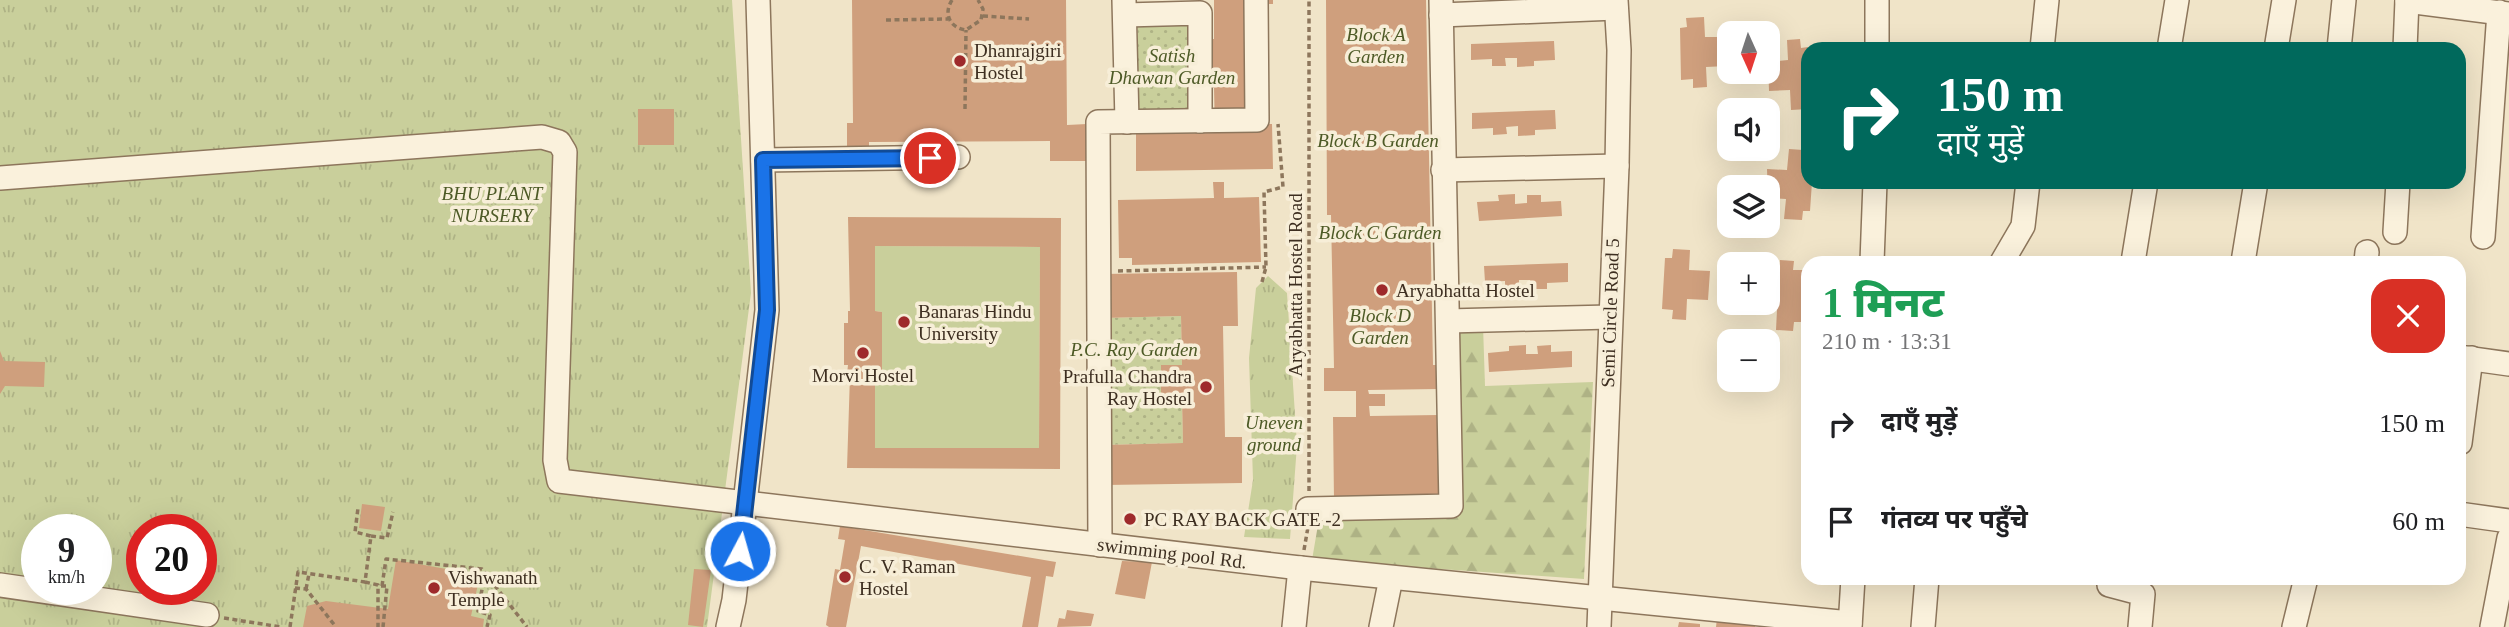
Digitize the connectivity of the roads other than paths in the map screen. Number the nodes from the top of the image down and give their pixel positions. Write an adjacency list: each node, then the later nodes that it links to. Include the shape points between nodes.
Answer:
1 (758, 0): 22 (street)
2 (1256, 0): 19 (street, via 1257,120)
3 (1877, 0): 13 (street)
4 (2047, 0): 14 (street)
5 (2177, 0): 15 (street)
6 (2284, 0): 16 (street)
7 (2344, 0): 17 (street)
8 (2407, 1): 12 (street); 18 (street)
9 (1616, 4): 11 (street); 23 (street, Semi Circle Road 5)
10 (1125, 7): 19 (street, via 1200,13); 20 (street)
11 (1441, 7): 24 (street)
12 (2504, 13): 32 (street)
13 (1877, 42)
14 (2043, 42)
15 (2170, 42)
16 (2277, 42)
17 (2340, 42)
18 (2404, 42)
19 (1200, 121): 20 (street)
20 (1126, 122): 46 (street, via 1098,122)
21 (958, 157): 22 (street)
22 (763, 160): 41 (street, via 767,310)
23 (1617, 166): 24 (street); 37 (street, Semi Circle Road 5)
24 (1443, 170): 38 (street)
25 (0, 178): 41 (street, swimming pool Rd., via 542,137 559,142 565,152 555,460 559,481)
26 (1875, 189): 33 (street)
27 (2027, 189): 34 (street, via 2023,226)
28 (2145, 189): 35 (street)
29 (2255, 189): 36 (street)
30 (2398, 189): 31 (street)
31 (2395, 232)
32 (2483, 237)
33 (1872, 256)
34 (2005, 256)
35 (2134, 256)
36 (2244, 256)
37 (1609, 317): 38 (street); 54 (street, Semi Circle Road 5)
38 (1448, 321): 42 (street, via 1451,506)
39 (2466, 358): 40 (street)
40 (2509, 364)
41 (745, 502): 46 (street, swimming pool Rd.); 58 (street)
42 (1308, 509)
43 (2466, 515): 44 (street)
44 (2509, 521)
45 (2509, 538): 64 (street)
46 (1100, 545): 47 (street, swimming pool Rd.)
47 (1300, 569): 48 (street, swimming pool Rd.); 59 (street)
48 (1391, 578): 54 (street, swimming pool Rd.); 60 (street)
49 (0, 585): 55 (street)
50 (1853, 585): 56 (street)
51 (1926, 585): 62 (street)
52 (2109, 585): 57 (street, via 2143,594)
53 (2304, 585): 63 (street)
54 (1599, 599): 56 (street, swimming pool Rd.); 61 (street, Semi Circle Road 5)
55 (207, 615)
56 (1850, 625)
57 (2146, 626)
58 (728, 627)
59 (1294, 627)
60 (1381, 627)
61 (1599, 627)
62 (1923, 627)
63 (2294, 627)
64 (2492, 627)

